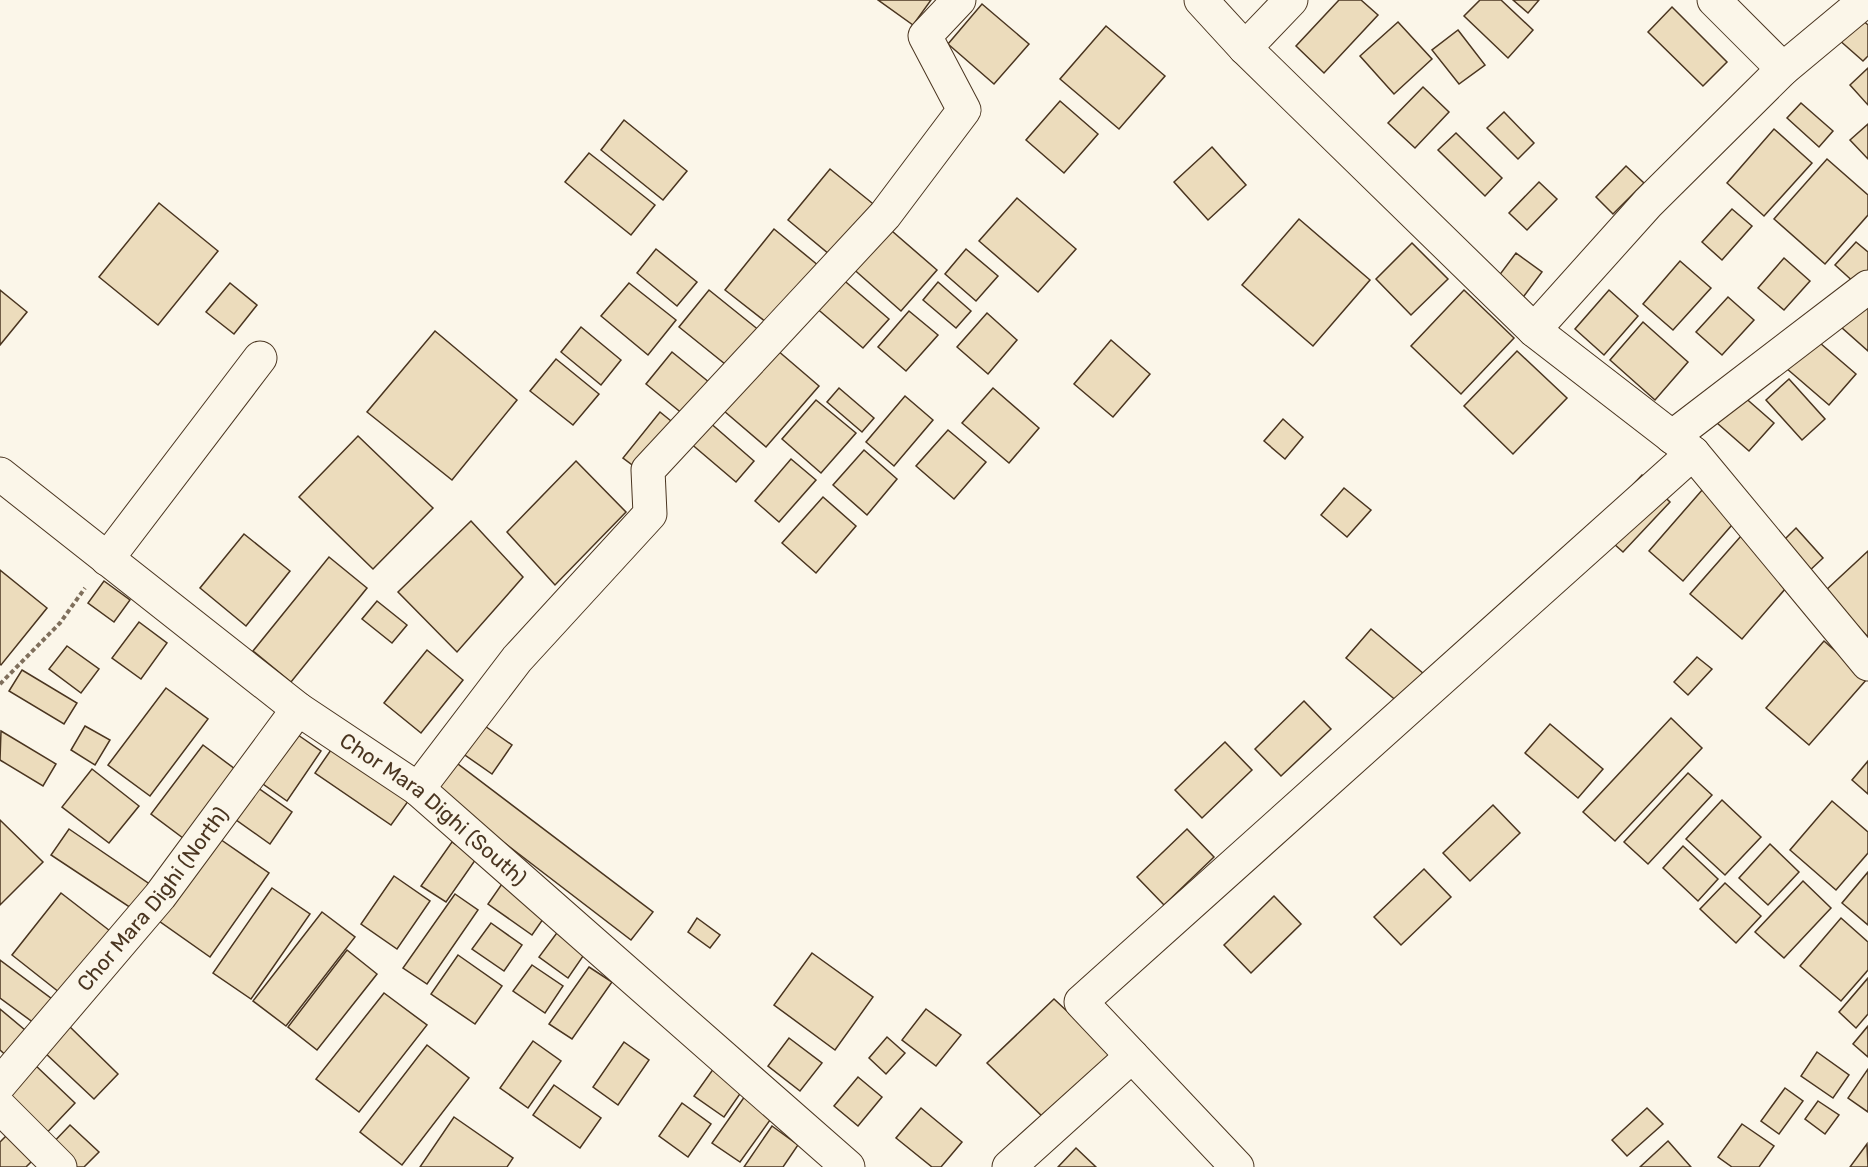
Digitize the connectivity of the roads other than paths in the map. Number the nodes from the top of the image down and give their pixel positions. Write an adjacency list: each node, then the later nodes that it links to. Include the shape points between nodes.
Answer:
1 (959, 0): 16 (street, via 925,36 964,110 885,215 648,470 650,514 518,658)
2 (1201, 0): 6 (street)
3 (1291, 0): 6 (street)
4 (1714, 0): 7 (street)
5 (1866, 2): 7 (street)
6 (1245, 48): 9 (street)
7 (1783, 69): 9 (street, via 1648,203)
8 (1868, 287): 11 (street)
9 (1534, 330): 11 (street)
10 (260, 358): 13 (street)
11 (1682, 445): 14 (street); 17 (street, via 1081,1002)
12 (0, 474): 13 (street, Chor Mara Dighi (South))
13 (107, 558): 15 (street, Chor Mara Dighi (South))
14 (1868, 664)
15 (298, 709): 16 (street, Chor Mara Dighi (South)); 18 (street, Chor Mara Dighi (North), via 160,896)
16 (418, 789): 21 (street, Chor Mara Dighi (South))
17 (1132, 1056): 22 (street); 23 (street)
18 (0, 1084)
19 (0, 1107): 20 (street)
20 (60, 1167)
21 (848, 1167)
22 (1009, 1167)
23 (1237, 1167)

